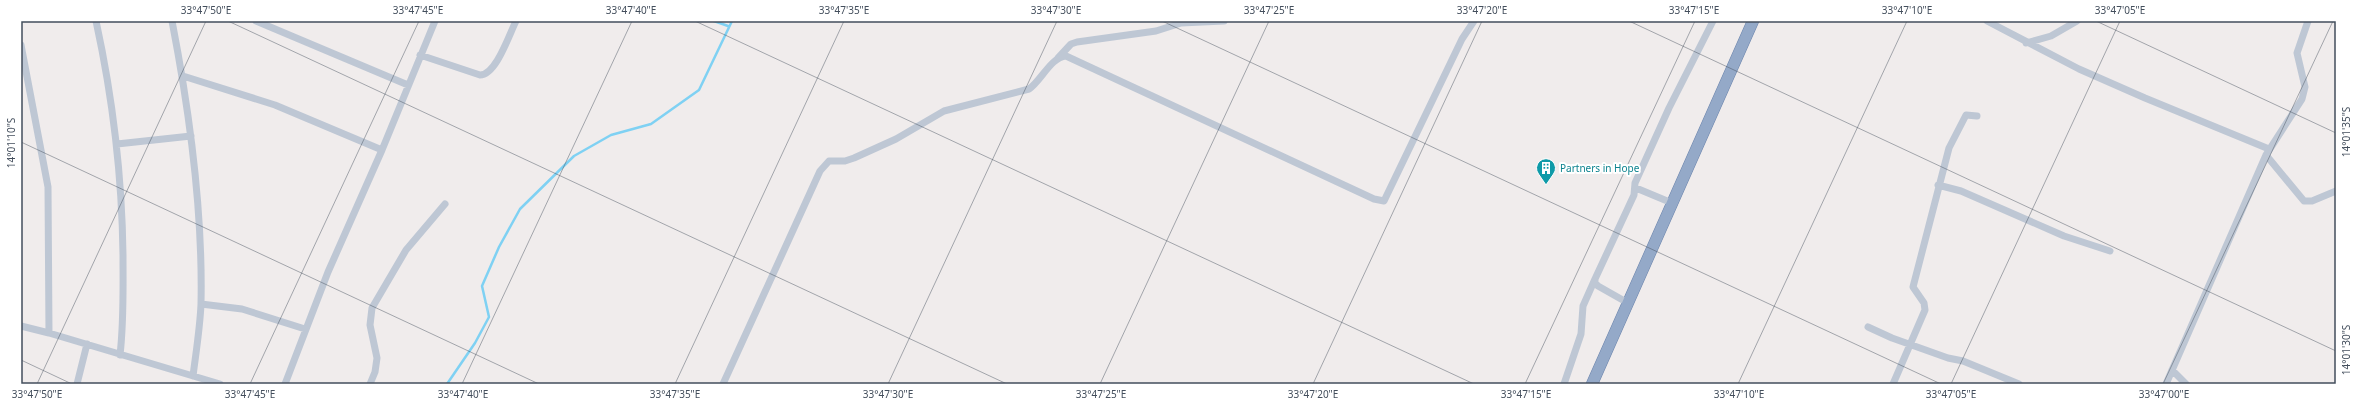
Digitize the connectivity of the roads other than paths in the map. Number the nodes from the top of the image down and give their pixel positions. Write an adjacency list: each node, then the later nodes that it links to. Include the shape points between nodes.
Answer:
1 (96, 21): 21 (street, via 108,76)
2 (172, 21): 17 (street)
3 (256, 21): 18 (street)
4 (435, 21): 15 (street)
5 (516, 21): 15 (street, via 493,69 485,75)
6 (1224, 21): 16 (street, via 1181,24 1156,31 1077,42 1071,44)
7 (1474, 21): 16 (street, via 1462,39 1387,196 1380,202 1066,56)
8 (1713, 21): 25 (street, via 1669,108 1635,183)
9 (1753, 21): 27 (highway)
10 (2077, 21): 13 (street, via 2051,36)
11 (2308, 21): 23 (street, via 2297,53 2305,87 2303,96)
12 (1989, 22): 13 (street)
13 (2026, 43): 23 (street)
14 (21, 44): 36 (street, via 48,186)
15 (420, 55): 18 (street)
16 (1058, 58): 47 (street, via 1029,89 944,112 896,139 854,158 829,161 824,165)
17 (183, 76): 20 (street); 22 (street, via 275,105)
18 (408, 84): 22 (street)
19 (1977, 116): 24 (street, via 1966,115 1949,148)
20 (192, 136): 21 (street); 32 (street, via 200,229)
21 (117, 144): 39 (street, via 122,198 124,322)
22 (382, 150): 35 (street)
23 (2268, 152): 26 (street, via 2304,201); 40 (street)
24 (1938, 185): 29 (street, via 1961,191 2064,236); 38 (street, via 1913,287 1925,310)
25 (1636, 188): 27 (street); 30 (street)
26 (2336, 191)
27 (1672, 203): 31 (highway)
28 (445, 204): 46 (street, via 406,250 372,308 370,325 377,358)
29 (2110, 251)
30 (1595, 279): 31 (street, via 1595,284); 48 (street, via 1583,306 1581,334)
31 (1628, 303): 42 (highway)
32 (201, 304): 35 (street, via 242,309); 41 (street)
33 (21, 326): 36 (street)
34 (1868, 327): 38 (street)
35 (305, 329): 45 (street)
36 (50, 333): 37 (street)
37 (87, 344): 39 (street); 43 (street)
38 (1911, 345): 49 (street); 50 (street, via 1963,361)
39 (120, 355): 41 (street)
40 (2172, 370): 51 (street); 52 (street)
41 (193, 376): 44 (street)
42 (1592, 381)
43 (77, 384)
44 (220, 384)
45 (284, 384)
46 (370, 384)
47 (724, 384)
48 (1564, 384)
49 (1893, 384)
50 (2020, 384)
51 (2166, 384)
52 (2186, 384)

